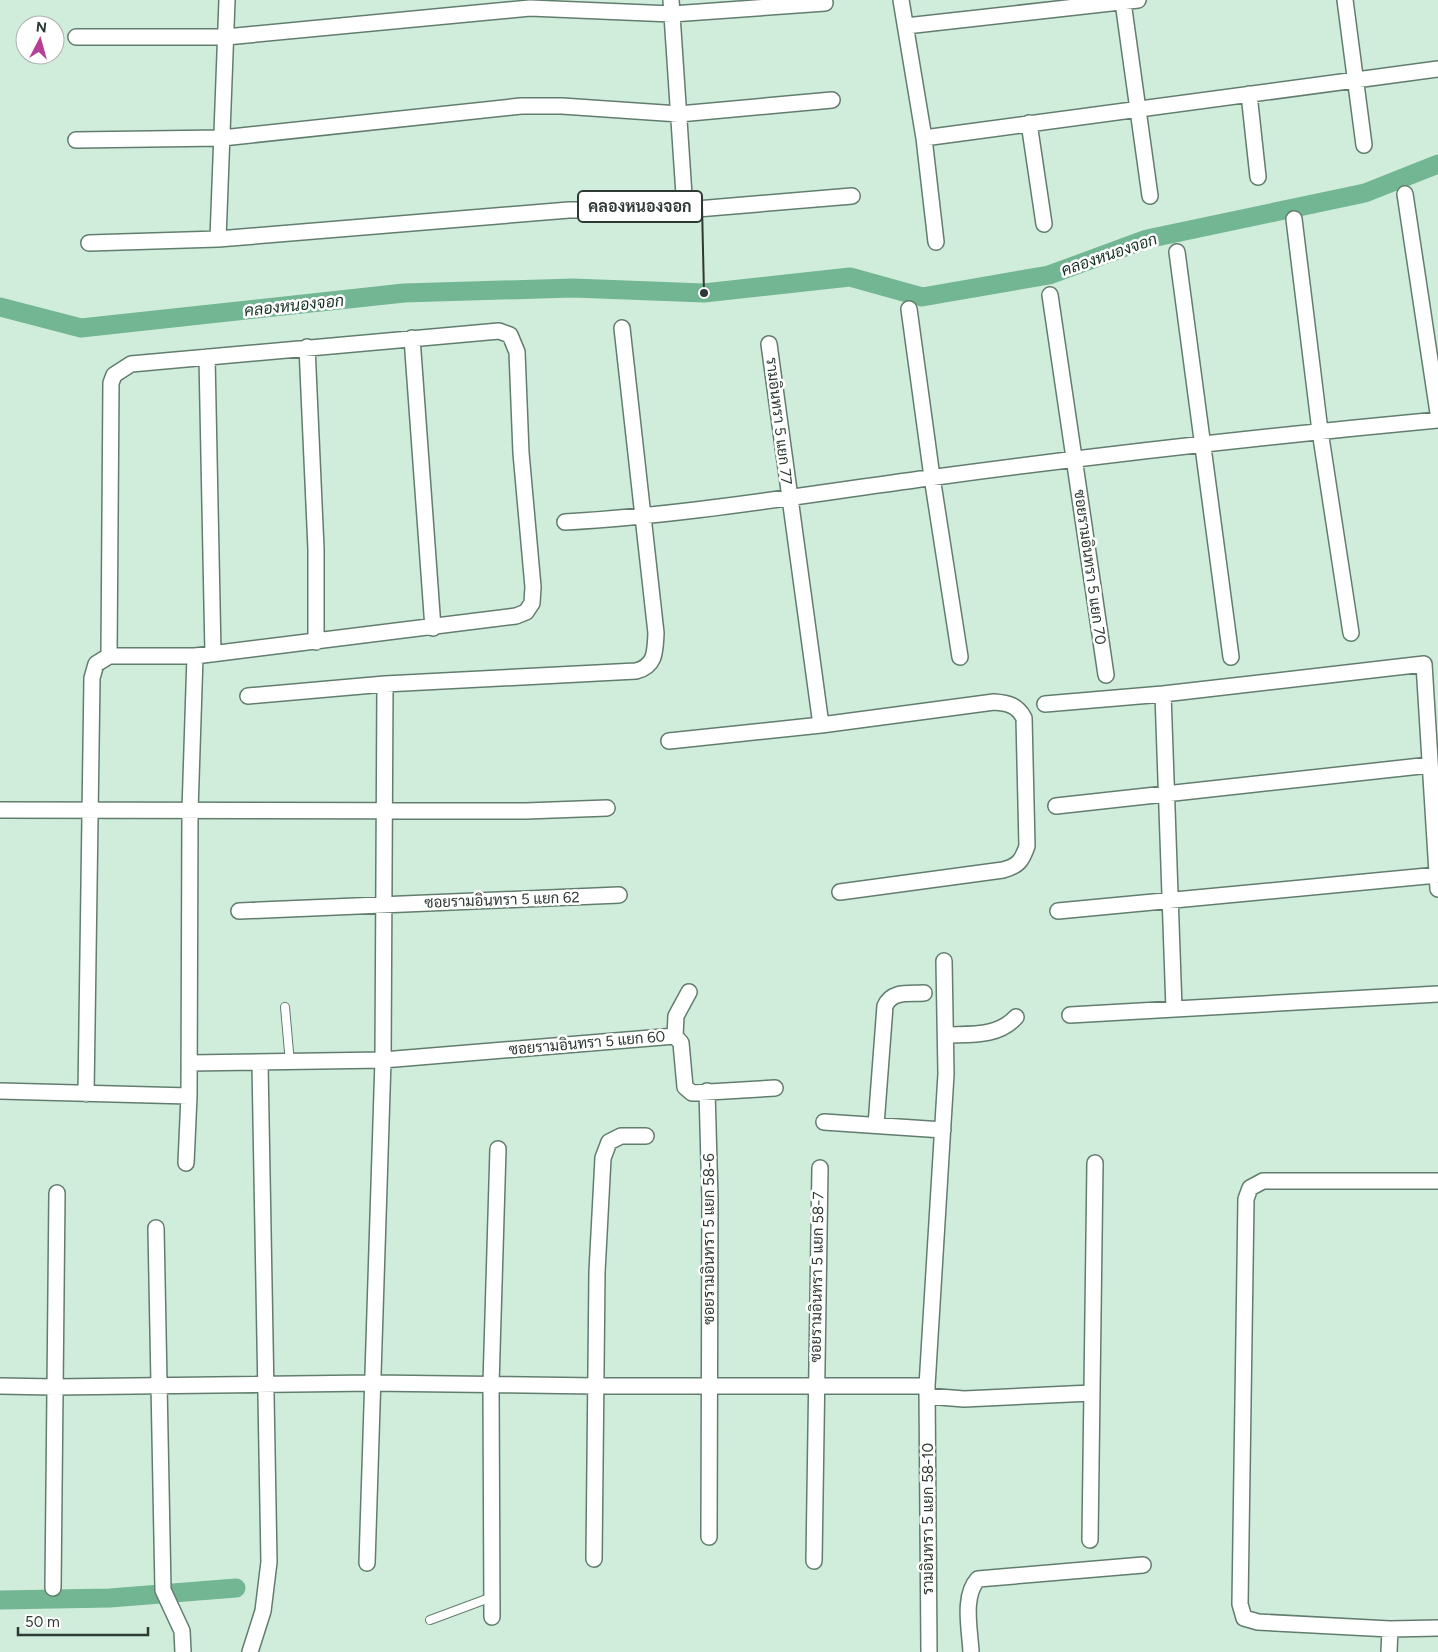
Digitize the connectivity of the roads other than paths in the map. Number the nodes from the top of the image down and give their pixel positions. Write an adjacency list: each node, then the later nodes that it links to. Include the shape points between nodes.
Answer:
1 (228, 0): 8 (street)
2 (901, 0): 7 (street)
3 (1345, 0): 11 (street)
4 (1131, 1): 7 (street); 14 (street)
5 (825, 3): 6 (street)
6 (671, 7): 8 (street, via 530,8); 15 (street)
7 (906, 26): 18 (street)
8 (226, 37): 9 (street); 17 (street)
9 (76, 38)
10 (1438, 69): 11 (street)
11 (1355, 80): 12 (street); 20 (street)
12 (1248, 94): 14 (street); 21 (street)
13 (832, 100): 15 (street)
14 (1138, 108): 16 (street); 24 (street)
15 (678, 114): 17 (street, via 521,106); 25 (street)
16 (1029, 124): 18 (street); 27 (street)
17 (222, 138): 19 (street); 28 (street)
18 (924, 138): 29 (street)
19 (76, 140)
20 (1364, 145)
21 (1258, 177)
22 (1405, 194): 39 (street)
23 (852, 196): 25 (street)
24 (1150, 196)
25 (685, 210): 28 (street, via 543,211)
26 (1294, 219): 41 (street)
27 (1044, 224)
28 (218, 239): 30 (street)
29 (936, 242)
30 (89, 244)
31 (1177, 252): 42 (street)
32 (1050, 295): 43 (street, ซอยรามอินทรา 5 แยก 70)
33 (909, 309): 44 (street)
34 (622, 328): 46 (street)
35 (412, 338): 37 (street); 48 (street); 48 (street, via 499,331 510,335 517,352 532,603 526,612 516,616)
36 (769, 344): 45 (street, รามอินทรา 5 แยก 77)
37 (307, 347): 38 (street); 50 (street, via 316,549)
38 (207, 357): 51 (street); 52 (street, via 131,364 114,375 111,383)
39 (1438, 413)
40 (1438, 420): 41 (street)
41 (1320, 431): 42 (street); 49 (street)
42 (1202, 444): 43 (street); 55 (street)
43 (1074, 460): 44 (street); 56 (street, ซอยรามอินทรา 5 แยก 70)
44 (932, 478): 45 (street); 54 (street)
45 (788, 497): 46 (street); 62 (street, รามอินทรา 5 แยก 77)
46 (642, 518): 47 (street); 57 (street, via 656,632 655,652 646,668)
47 (565, 522)
48 (433, 628): 50 (street)
49 (1350, 633)
50 (316, 642): 51 (street)
51 (213, 654): 53 (street)
52 (109, 656): 53 (street); 71 (street, via 96,664 92,678)
53 (195, 656): 72 (street)
54 (960, 657)
55 (1231, 657)
56 (1106, 675)
57 (385, 684): 59 (street); 70 (street)
58 (1163, 694): 60 (street, via 1424,664); 61 (street); 65 (street)
59 (248, 696)
60 (1432, 699): 64 (street)
61 (1045, 704)
62 (821, 725): 63 (street); 74 (street, via 994,702 1012,705 1024,718 1027,846 1016,866)
63 (669, 741)
64 (1430, 765): 65 (street); 66 (street)
65 (1167, 796): 67 (street); 76 (street)
66 (1435, 802): 73 (street)
67 (1056, 806)
68 (607, 808): 70 (street, via 552,811)
69 (0, 810): 71 (street)
70 (385, 810): 72 (street); 77 (street)
71 (88, 811): 72 (street); 97 (street)
72 (190, 811): 91 (street)
73 (1438, 880): 76 (street)
74 (840, 892)
75 (619, 895): 77 (street, ซอยรามอินทรา 5 แยก 62)
76 (1170, 901): 79 (street); 85 (street)
77 (385, 905): 78 (street, ซอยรามอินทรา 5 แยก 62); 90 (street)
78 (239, 911)
79 (1058, 911)
80 (944, 961): 88 (street, รามอินทรา 5 แยก 58-10)
81 (689, 992): 89 (street, via 676,1016)
82 (924, 994): 100 (street, via 896,994 888,999 885,1006)
83 (1438, 994): 85 (street)
84 (285, 1008): 92 (lane)
85 (1174, 1009): 86 (street)
86 (1070, 1015)
87 (1016, 1017): 88 (street, via 999,1031)
88 (946, 1035): 101 (street, รามอินทรา 5 แยก 58-10)
89 (675, 1036): 90 (street, ซอยรามอินทรา 5 แยก 60); 96 (street, ซอยรามอินทรา 5 แยก 60, via 681,1043 685,1087 692,1093)
90 (383, 1060): 92 (street, ซอยรามอินทรา 5 แยก 60); 111 (street)
91 (190, 1063): 93 (street, ซอยรามอินทรา 5 แยก 60); 98 (street)
92 (290, 1063): 93 (street, ซอยรามอินทรา 5 แยก 60)
93 (260, 1064): 110 (street)
94 (775, 1088): 96 (street, ซอยรามอินทรา 5 แยก 60)
95 (0, 1092): 97 (street)
96 (707, 1092): 116 (street, ซอยรามอินทรา 5 แยก 58-6)
97 (86, 1094): 98 (street)
98 (189, 1096): 104 (street)
99 (824, 1122): 100 (street)
100 (876, 1125): 101 (street)
101 (943, 1130): 119 (street, รามอินทรา 5 แยก 58-10)
102 (646, 1136): 115 (street, via 621,1136 609,1142 603,1158 597,1272)
103 (498, 1149): 112 (street)
104 (186, 1163)
105 (1095, 1163): 120 (street)
106 (820, 1168): 117 (street, ซอยรามอินทรา 5 แยก 58-7)
107 (1438, 1181): 132 (street, via 1263,1181 1250,1188 1246,1199 1240,1604 1244,1618 1258,1622)
108 (57, 1193): 118 (street)
109 (156, 1228): 113 (street)
110 (264, 1383): 111 (street); 113 (street); 134 (street, via 269,1562 263,1611)
111 (372, 1383): 112 (street); 125 (street)
112 (491, 1384): 115 (street); 128 (street)
113 (160, 1385): 118 (street); 133 (street, via 163,1590 182,1632)
114 (0, 1386): 118 (street)
115 (597, 1386): 116 (street); 123 (street)
116 (709, 1386): 117 (street); 121 (street, ซอยรามอินทรา 5 แยก 58-6)
117 (815, 1386): 119 (street); 124 (street, ซอยรามอินทรา 5 แยก 58-7)
118 (54, 1387): 127 (street)
119 (927, 1391): 120 (street, via 964,1400); 135 (street, รามอินทรา 5 แยก 58-10)
120 (1091, 1392): 122 (street)
121 (709, 1536)
122 (1090, 1540)
123 (594, 1559)
124 (814, 1561)
125 (368, 1563)
126 (1143, 1565): 136 (street, via 978,1579 972,1586 969,1600)
127 (52, 1588)
128 (492, 1597): 129 (street); 130 (lane)
129 (492, 1617)
130 (430, 1620)
131 (1438, 1628): 132 (street)
132 (1390, 1629): 137 (street)
133 (183, 1652)
134 (250, 1652)
135 (929, 1652)
136 (971, 1652)
137 (1389, 1652)

